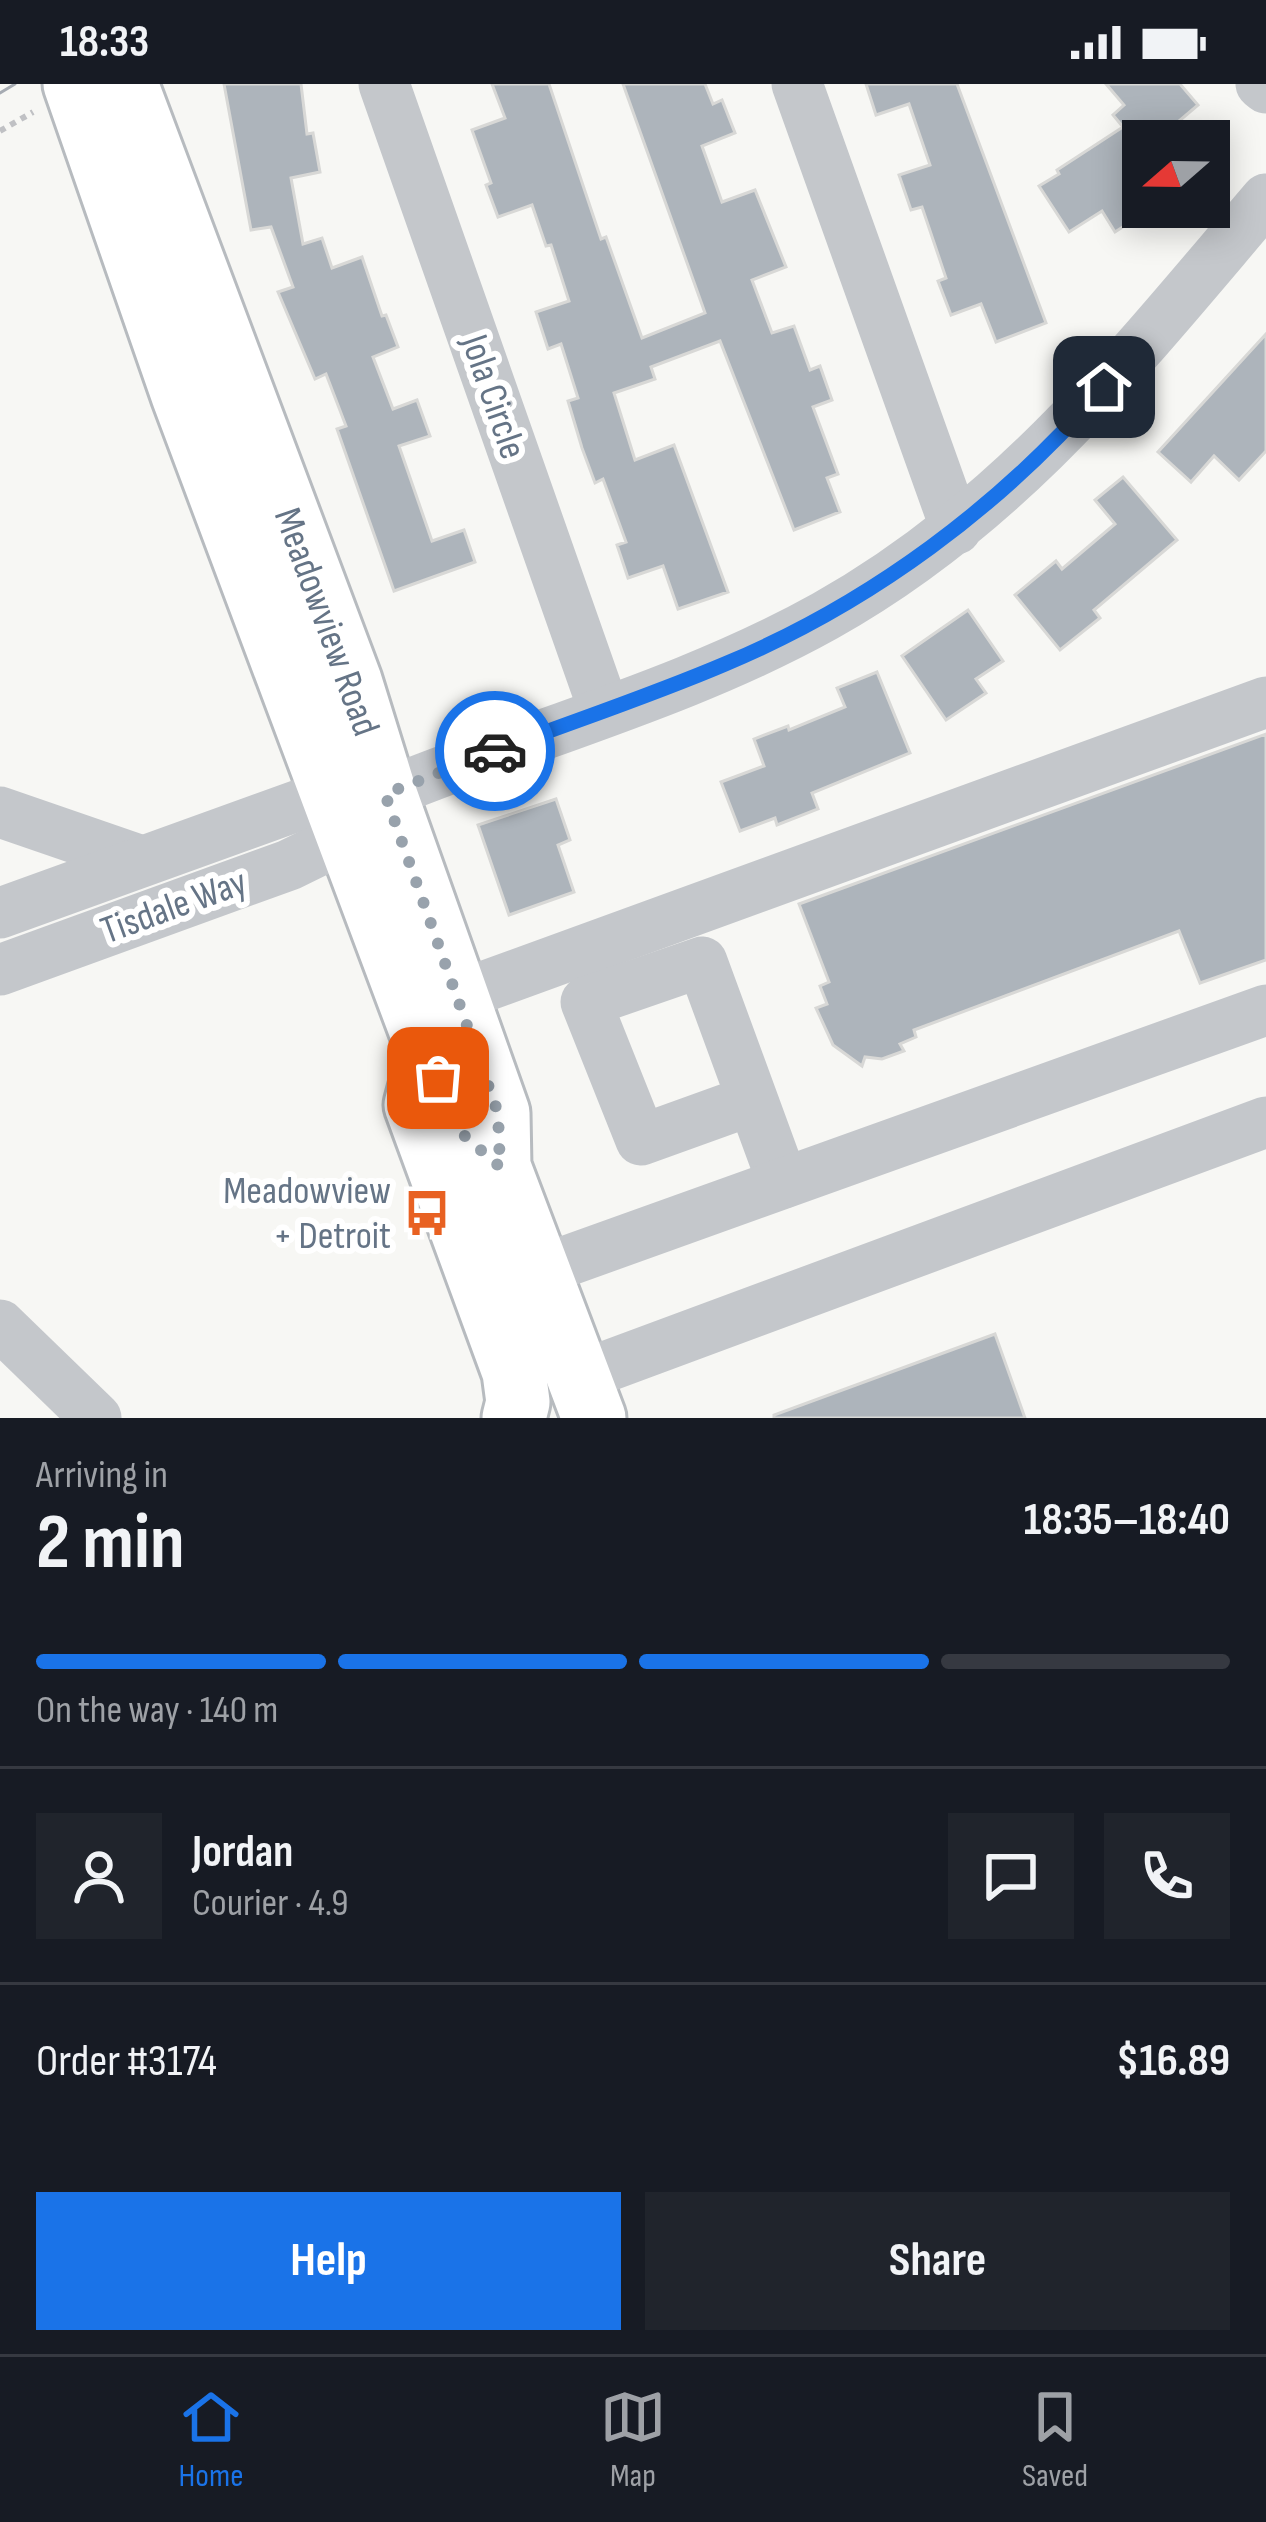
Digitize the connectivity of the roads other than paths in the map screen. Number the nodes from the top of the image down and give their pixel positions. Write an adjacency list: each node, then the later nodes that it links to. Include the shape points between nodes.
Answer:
1 (126, 84): 9 (main road, Meadowview Road, via 350,681)
2 (384, 84): 8 (street, Jola Circle)
3 (797, 84): 6 (street)
4 (57, 96): 9 (main road, Meadowview Road)
5 (1266, 199): 6 (street, via 1077,418)
6 (956, 529): 8 (street, via 824,616 727,664)
7 (1266, 702): 14 (street)
8 (604, 710): 9 (street)
9 (354, 808): 11 (street, Tisdale Way); 13 (street, Tisdale Way, via 289,865); 14 (main road, Meadowview Road); 16 (main road, Meadowview Road)
10 (0, 812): 11 (street)
11 (142, 861): 12 (street, Tisdale Way)
12 (0, 913)
13 (0, 970)
14 (458, 996): 19 (main road, Meadowview Road, via 498,1113)
15 (1266, 1010): 20 (street)
16 (429, 1054): 19 (main road, Meadowview Road, via 458,1130); 25 (main road, via 416,1105 514,1372)
17 (752, 1100): 20 (street)
18 (1266, 1122): 23 (street)
19 (500, 1167): 21 (main road, Meadowview Road)
20 (783, 1183): 21 (street)
21 (538, 1271): 23 (main road, Meadowview Road)
22 (0, 1325): 24 (street)
23 (573, 1403)
24 (96, 1418)
25 (514, 1418)

